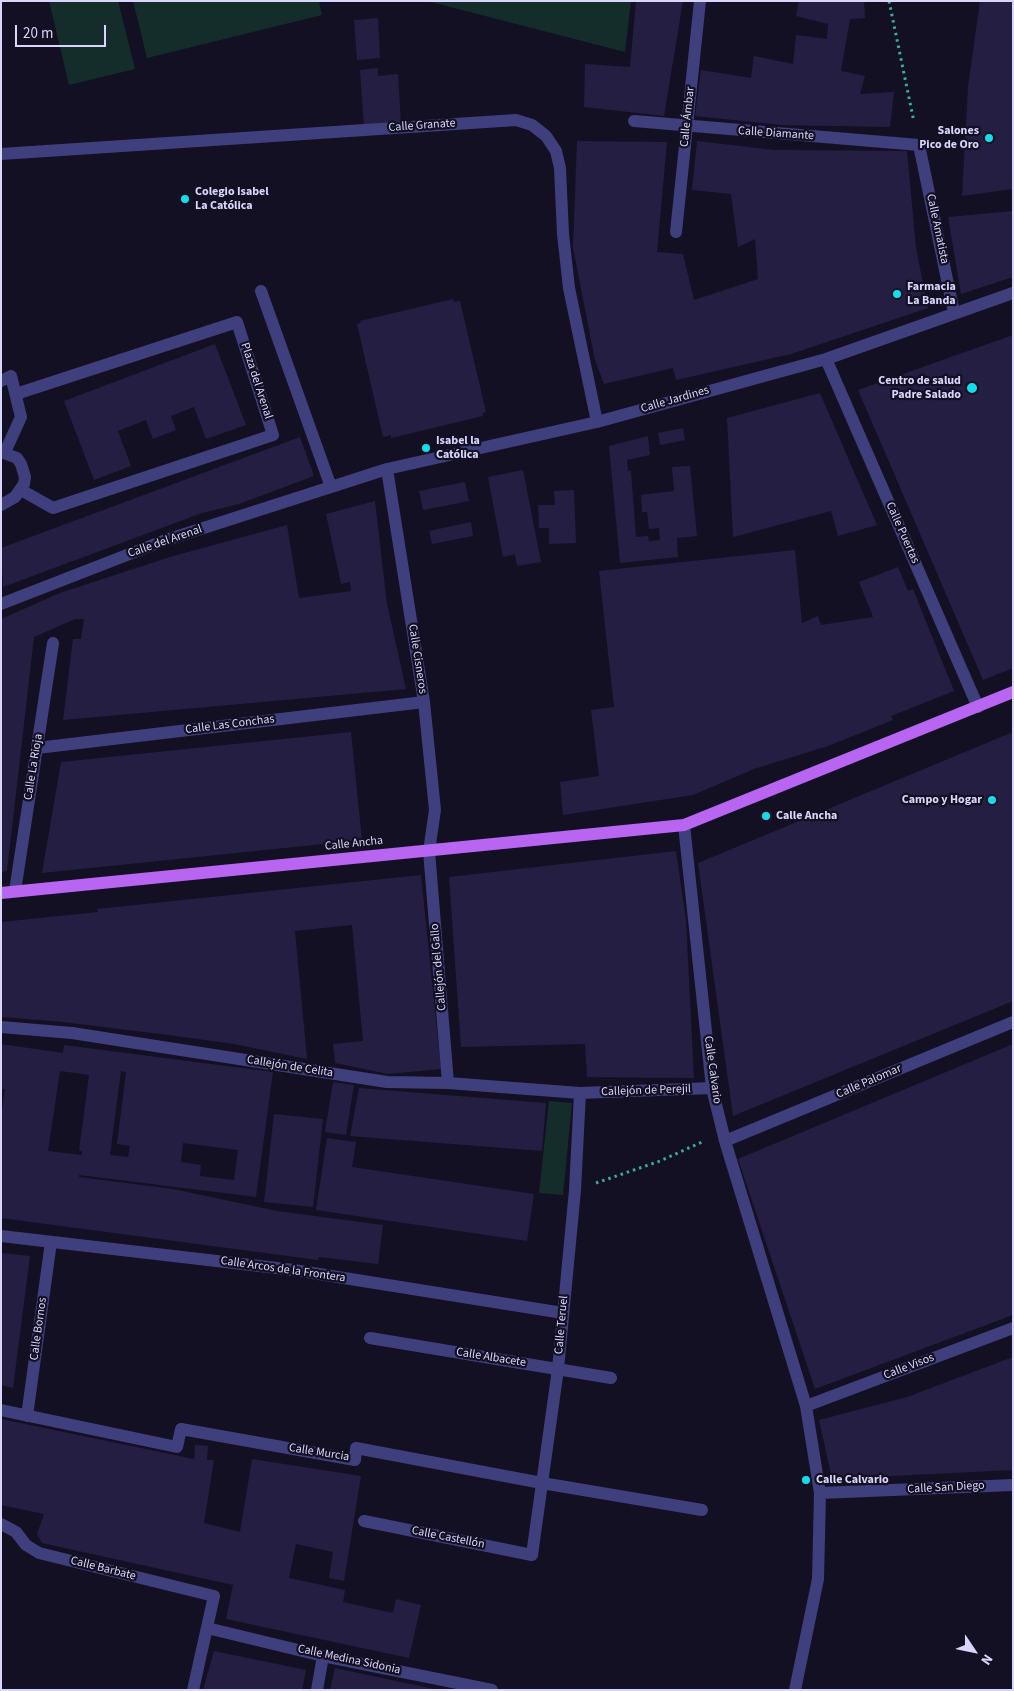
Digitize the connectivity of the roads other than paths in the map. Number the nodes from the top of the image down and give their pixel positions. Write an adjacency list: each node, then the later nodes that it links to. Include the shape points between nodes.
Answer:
1 (700, 1): 3 (street, Calle Ámbar)
2 (634, 121): 3 (street, Calle Diamante)
3 (688, 127): 4 (street, Calle Diamante); 6 (street, Calle Ámbar)
4 (919, 145): 9 (street, Calle Amatista)
5 (1, 154): 13 (street, Calle Granate, via 516,120 532,125 546,136 556,151 560,168 570,288)
6 (676, 232)
7 (261, 291): 16 (street)
8 (1013, 293): 9 (street, Calle Jardines)
9 (954, 313): 10 (street, Calle Jardines)
10 (826, 359): 13 (street, Calle Jardines); 23 (street, Calle Puertas)
11 (1, 381): 12 (street, via 11,376)
12 (16, 394): 14 (street, via 21,417); 17 (street, Plaza del Arenal, via 237,322 273,435 53,508)
13 (597, 422): 15 (street, Calle Jardines)
14 (3, 452): 17 (street, via 12,454 21,464 25,477)
15 (387, 469): 16 (street, Calle Jardines); 22 (street, Calle Cisneros)
16 (331, 487): 19 (street, Calle del Arenal, via 163,541)
17 (21, 490): 18 (street, via 16,497)
18 (1, 505)
19 (1, 604)
20 (53, 643): 24 (street, Calle La Rioja)
21 (1013, 692): 23 (main road, Calle Ancha)
22 (424, 702): 24 (street, Calle Las Conchas); 26 (street, Calle Cisneros, via 435,810)
23 (978, 707): 25 (main road, Calle Ancha)
24 (37, 748): 27 (street, Calle La Rioja)
25 (684, 825): 26 (main road, Calle Ancha); 32 (street, Calle Calvario)
26 (429, 851): 27 (main road, Calle Ancha); 31 (street, Callejón del Gallo)
27 (15, 891): 28 (main road, Calle Ancha)
28 (1, 893)
29 (1013, 1022): 34 (street, Calle Palomar)
30 (1, 1027): 31 (street, Callejón de Celita, via 72,1033 387,1082)
31 (448, 1083): 33 (street, Callejón de Celita)
32 (712, 1088): 33 (street, Callejón de Perejil); 34 (street, Calle Calvario)
33 (580, 1093): 37 (street, Calle Teruel)
34 (725, 1141): 42 (street, Calle Calvario)
35 (1, 1236): 36 (street, Calle Arcos de la Frontera)
36 (51, 1242): 37 (street, Calle Arcos de la Frontera, via 294,1270); 44 (street, Calle Bornos)
37 (563, 1313): 40 (street, Calle Teruel)
38 (1013, 1328): 42 (street, Calle Visos)
39 (370, 1338): 40 (street, Calle Albacete)
40 (558, 1369): 41 (street, Calle Albacete); 45 (street, Calle Teruel)
41 (611, 1378)
42 (806, 1406): 47 (street, Calle Calvario)
43 (1, 1410): 44 (street, Calle Murcia)
44 (27, 1416): 45 (street, Calle Murcia, via 177,1447 180,1429 355,1460 356,1448)
45 (542, 1483): 48 (street, Calle Murcia); 51 (street, Calle Teruel)
46 (1013, 1485): 47 (street, Calle San Diego)
47 (820, 1494): 57 (street, Calle Calvario, via 818,1580)
48 (702, 1510)
49 (364, 1521): 51 (street, Calle Castellón)
50 (1, 1524): 52 (street, Calle Barbate, via 16,1532 26,1545 39,1553 214,1596)
51 (532, 1555)
52 (207, 1628): 53 (street, Calle Medina Sidonia); 54 (street)
53 (324, 1656): 55 (street); 56 (street, Calle Medina Sidonia)
54 (193, 1690)
55 (317, 1690)
56 (492, 1690)
57 (795, 1690)

